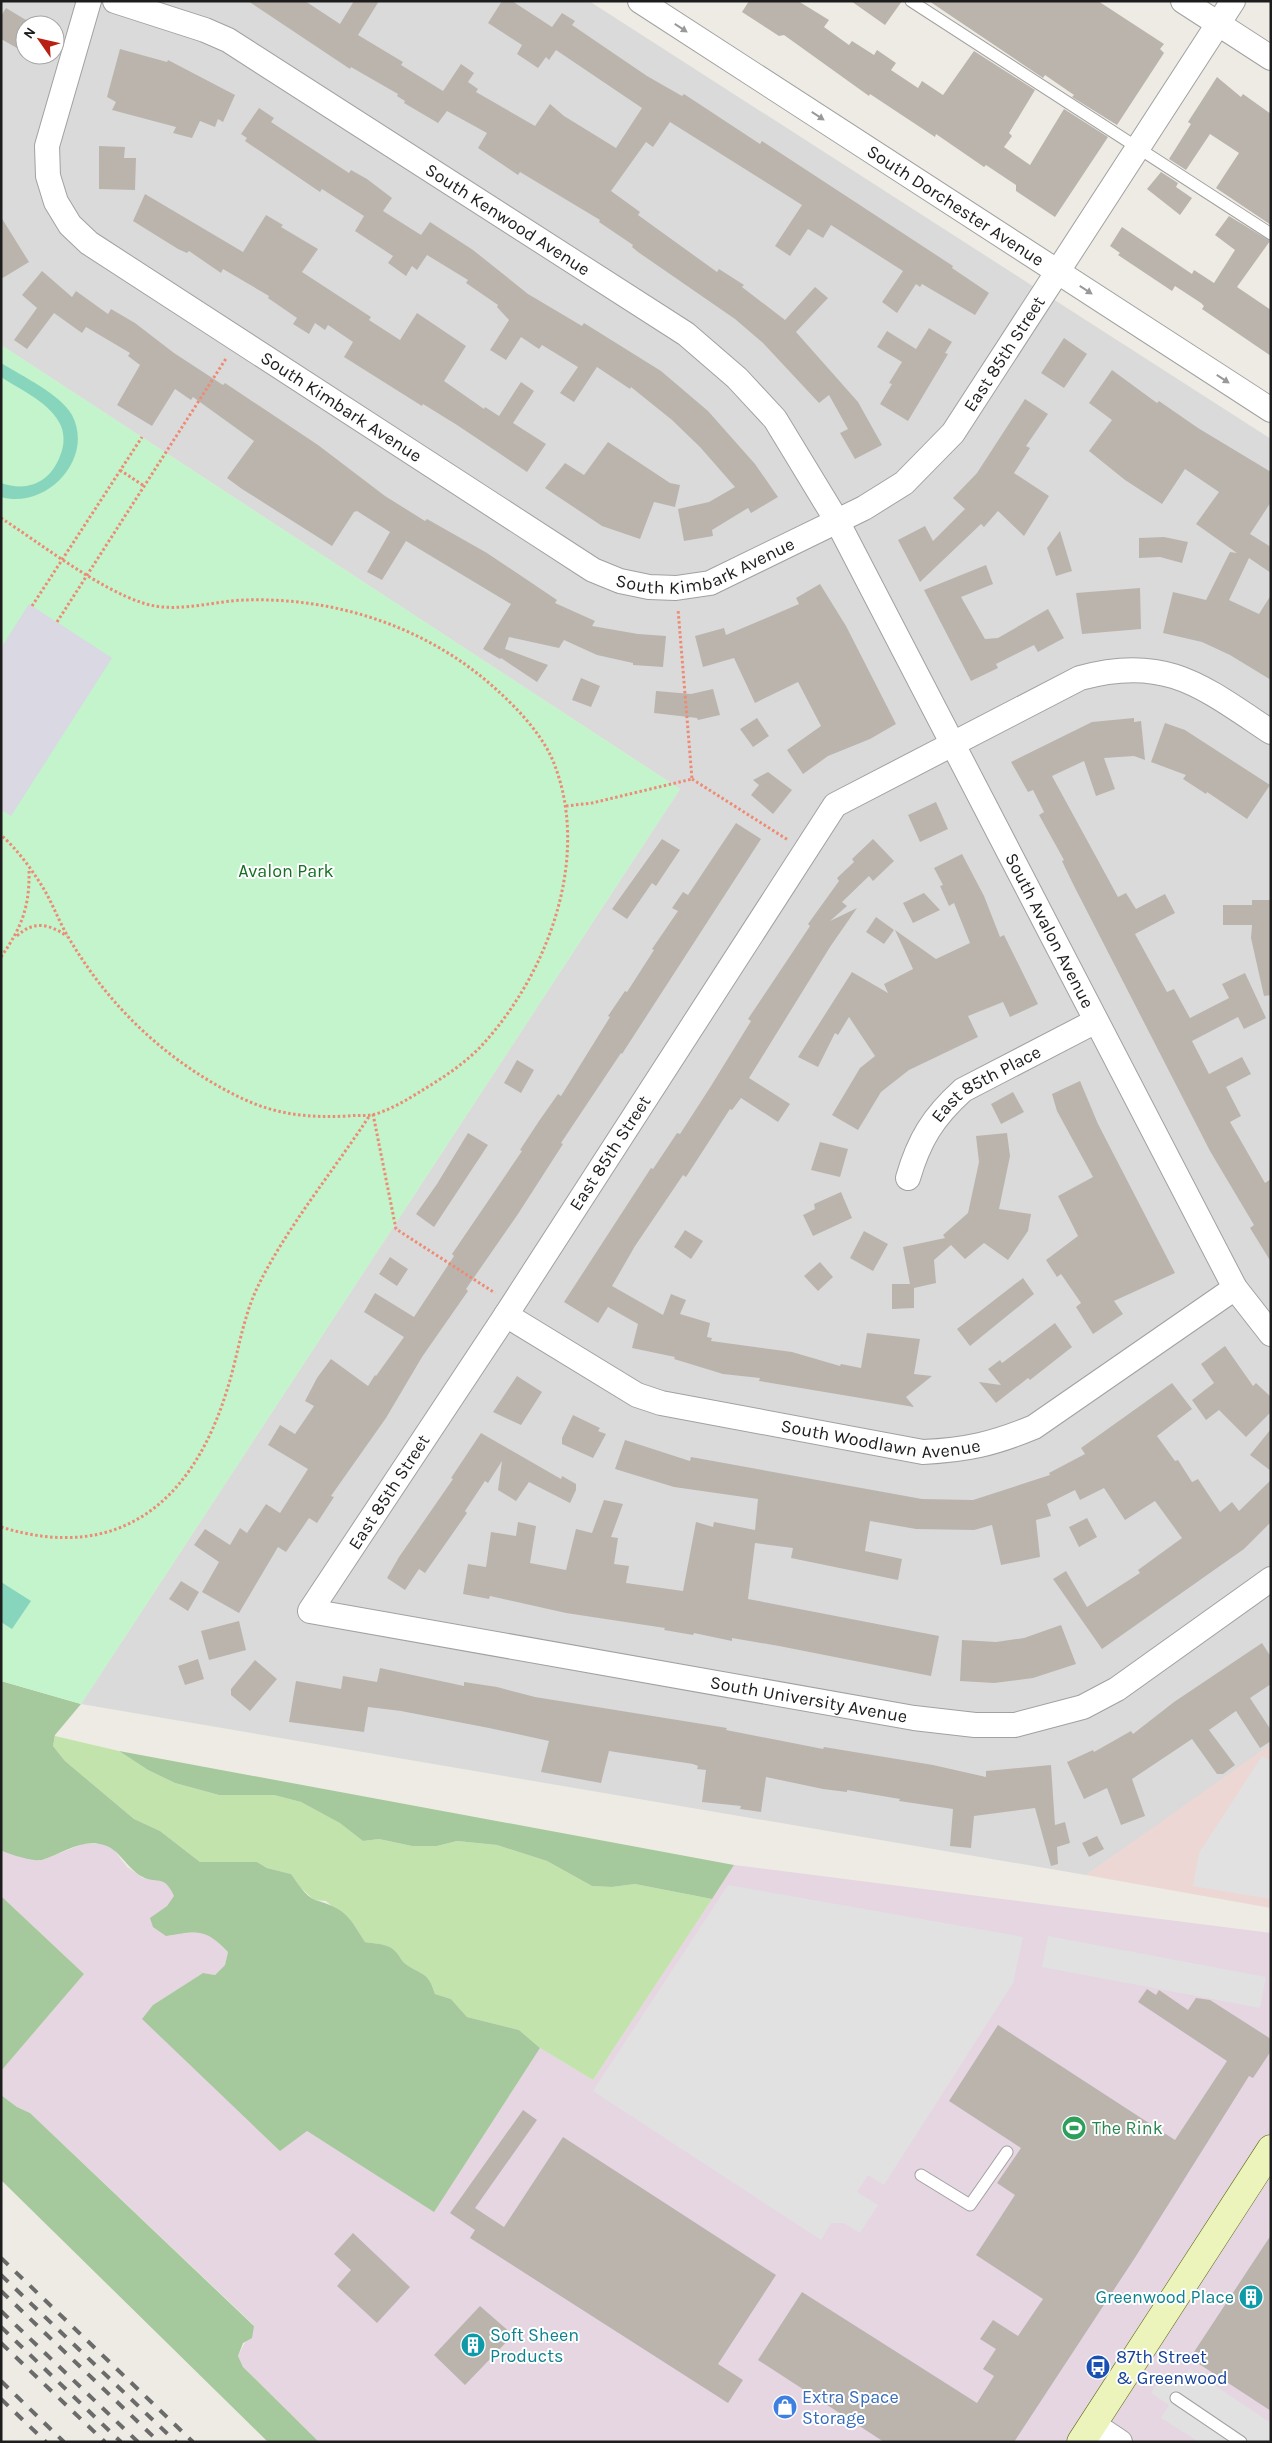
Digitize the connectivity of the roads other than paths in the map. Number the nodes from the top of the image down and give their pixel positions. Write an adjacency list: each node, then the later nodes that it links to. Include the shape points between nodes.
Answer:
1 (89, 1): 13 (street, South Kimbark Avenue, via 47,146 48,176 56,202 70,226 89,243 593,570 620,581 676,588 710,583)
2 (114, 1): 13 (street, South Kenwood Avenue, via 228,40 686,334 737,378 775,419)
3 (640, 1): 11 (street, South Dorchester Avenue, one-way to 11)
4 (911, 1): 9 (lane)
5 (1183, 1): 7 (street)
6 (1233, 1): 7 (street, East 85th Street)
7 (1218, 24): 8 (street); 9 (street, East 85th Street)
8 (1271, 58)
9 (1137, 148): 10 (lane); 11 (street, East 85th Street)
10 (1271, 234)
11 (1057, 272): 12 (street, South Dorchester Avenue, one-way to 12); 13 (street, East 85th Street, via 953,433 904,483)
12 (1271, 410)
13 (837, 521): 15 (street, South Avalon Avenue)
14 (1271, 732): 15 (street, via 1207,690 1184,679 1131,668 1080,678)
15 (954, 743): 16 (street, South Avalon Avenue); 19 (street, East 85th Street, via 834,806)
16 (1096, 1021): 17 (street, East 85th Place, via 963,1090 928,1128 915,1153); 18 (street, South Avalon Avenue)
17 (908, 1178)
18 (1235, 1288): 19 (street, South Woodlawn Avenue, via 1034,1427 1001,1441 963,1450 923,1452 661,1403 630,1391); 20 (street, South Avalon Avenue)
19 (506, 1315): 22 (street, East 85th Street)
20 (1271, 1334)
21 (1271, 1579): 22 (street, South University Avenue, via 1116,1689 1082,1707 1015,1725 975,1725 914,1718)
22 (310, 1611)
23 (1271, 2149): 27 (main road)
24 (1007, 2152): 25 (lane, via 970,2205)
25 (920, 2175)
26 (1176, 2398): 29 (lane)
27 (1087, 2433): 28 (street)
28 (1120, 2442)
29 (1241, 2442)

